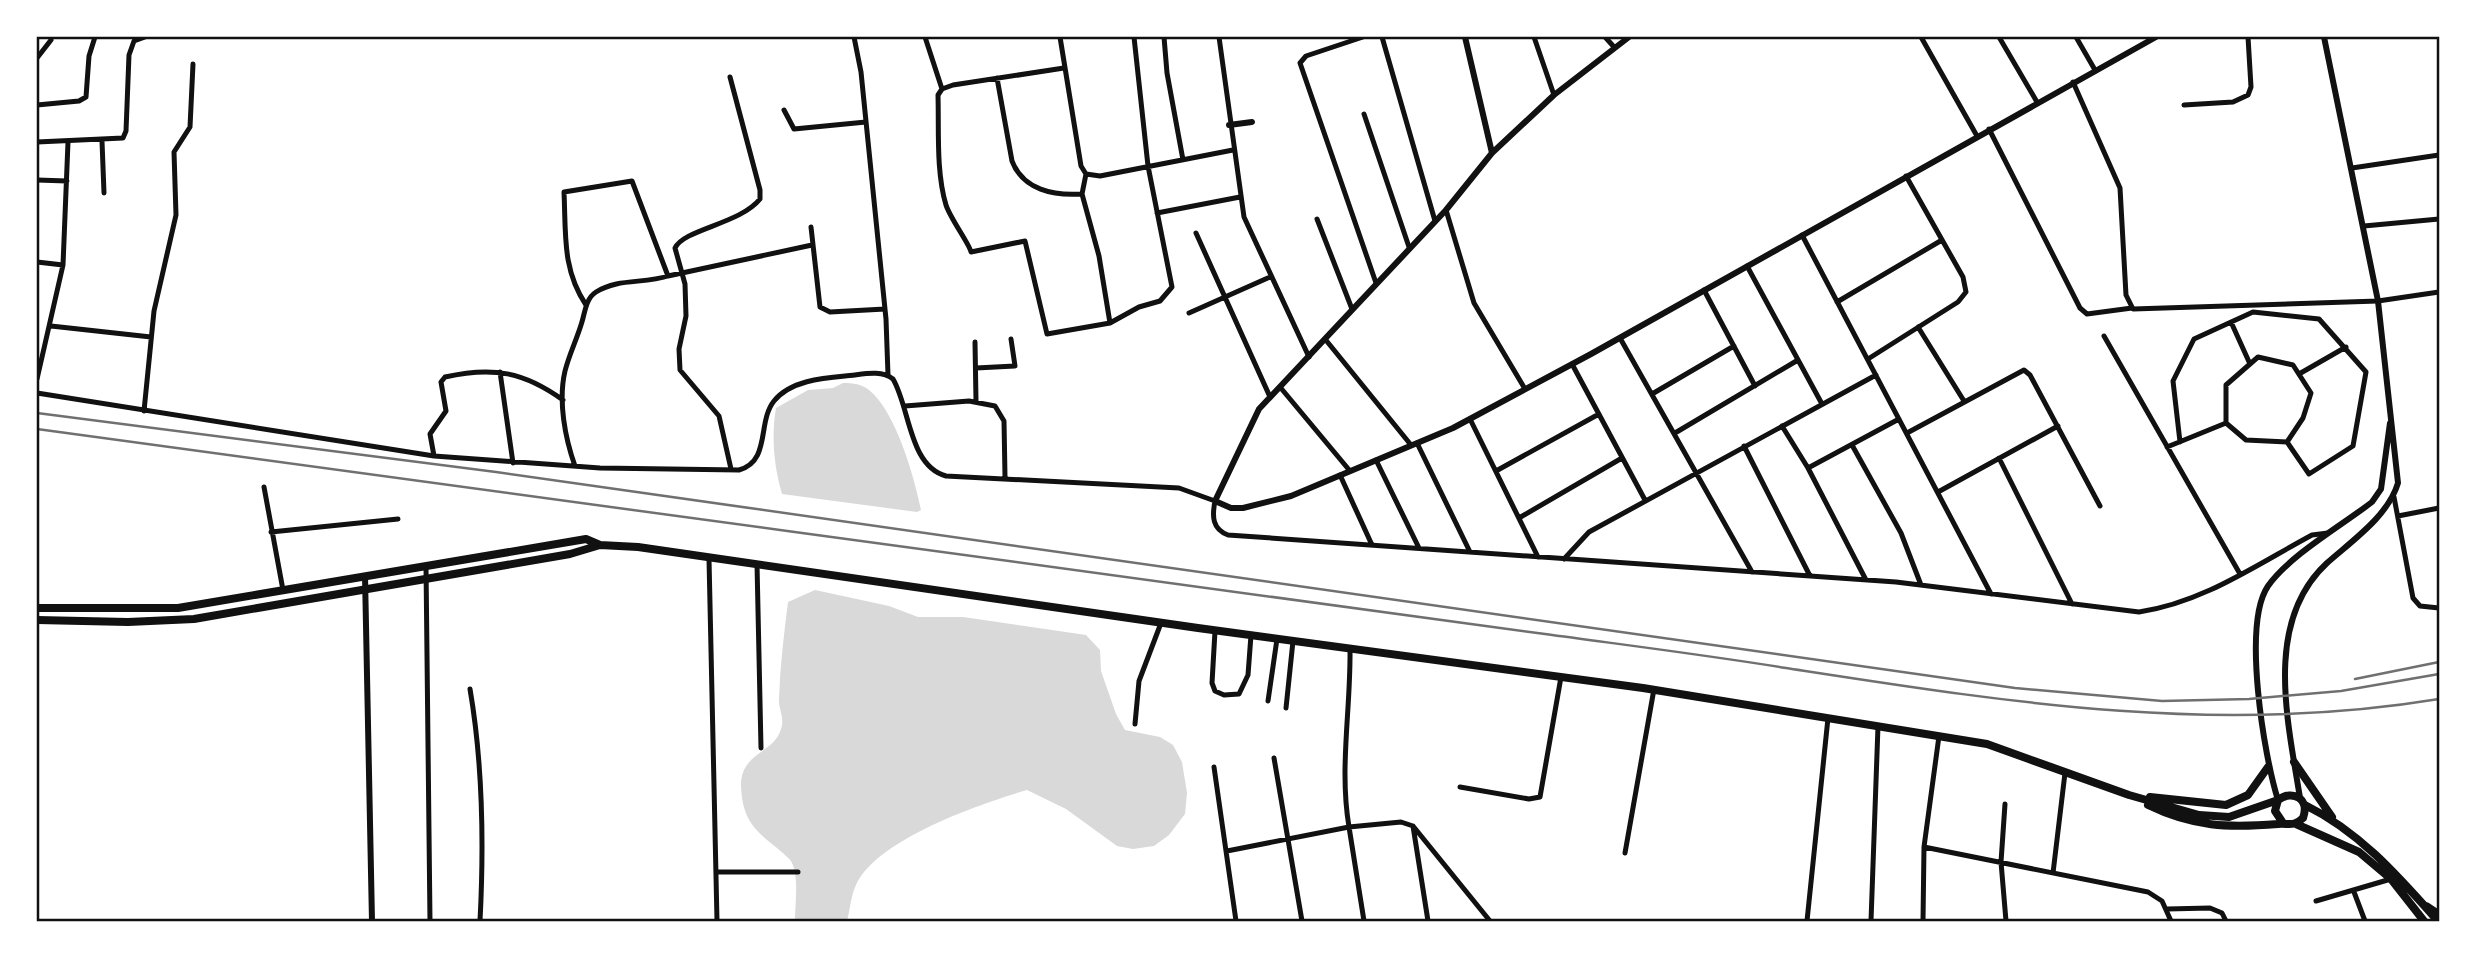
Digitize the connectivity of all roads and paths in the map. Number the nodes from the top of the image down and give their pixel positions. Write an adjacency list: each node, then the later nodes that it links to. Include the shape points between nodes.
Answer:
1 (95, 37): 33 (street, via 86,97 79,102)
2 (145, 37): 42 (street, via 134,41 129,55 125,135)
3 (854, 37): 37 (street)
4 (925, 37): 30 (street)
5 (1060, 37): 25 (street)
6 (1134, 37): 49 (street)
7 (1164, 37): 48 (street)
8 (1219, 37): 39 (street)
9 (1363, 37): 76 (street, via 1306,56 1300,63)
10 (1382, 37): 62 (street)
11 (1465, 37): 46 (street)
12 (1534, 37): 31 (street)
13 (1605, 37): 22 (street)
14 (1629, 37): 22 (street)
15 (1921, 37): 41 (street)
16 (1999, 37): 32 (street)
17 (2076, 37): 26 (street)
18 (2156, 37): 26 (street)
19 (2248, 37): 34 (street, via 2248,95 2233,102)
20 (2324, 37): 50 (street)
21 (51, 40): 23 (street)
22 (1615, 48): 31 (street)
23 (37, 58)
24 (193, 64): 92 (street, via 191,121 174,152 176,215)
25 (1064, 68): 28 (street); 51 (street)
26 (2095, 70): 29 (street)
27 (730, 76): 73 (street, via 760,199 724,224 677,243 676,258)
28 (997, 78): 30 (street); 56 (street, via 1017,174 1053,194)
29 (2073, 82): 32 (street); 83 (street, via 2120,188 2126,295)
30 (942, 89): 88 (street, via 938,96 945,201 971,252 1025,241 1047,334)
31 (1554, 95): 46 (street)
32 (2037, 102): 40 (street)
33 (37, 106)
34 (2184, 106)
35 (784, 110): 37 (street, via 796,129)
36 (1364, 114): 69 (street)
37 (866, 122): 84 (street)
38 (1252, 122): 39 (street)
39 (1229, 125): 45 (street)
40 (1990, 129): 41 (street); 83 (street, via 2080,308 2087,314)
41 (1977, 136): 52 (street)
42 (102, 141): 44 (street); 55 (street)
43 (37, 142): 44 (street)
44 (68, 142): 54 (street)
45 (1233, 150): 48 (street); 57 (street)
46 (1493, 153): 58 (street)
47 (2439, 155): 50 (street)
48 (1183, 160): 49 (street)
49 (1148, 166): 51 (street, via 1100,176); 59 (street)
50 (2352, 168): 63 (street)
51 (1086, 174): 56 (street)
52 (1906, 176): 66 (street); 67 (street)
53 (37, 180): 54 (street)
54 (67, 181): 71 (street)
55 (104, 193)
56 (1082, 194): 88 (street, via 1099,256)
57 (1240, 197): 59 (street); 75 (street, via 1251,237)
58 (1446, 210): 62 (street); 113 (street, via 1478,311)
59 (1157, 213): 88 (street, via 1172,282 1170,292)
60 (1317, 219): 85 (street)
61 (2439, 219): 63 (street)
62 (1435, 221): 69 (street)
63 (2364, 226): 80 (street)
64 (811, 227): 68 (street)
65 (1196, 233): 79 (street)
66 (1802, 235): 72 (street); 81 (street)
67 (1942, 240): 81 (street); 90 (street, via 1963,277 1966,292)
68 (812, 245): 73 (street); 84 (street, via 818,302 823,310)
69 (1409, 247): 76 (street)
70 (37, 262): 71 (street)
71 (63, 264): 89 (street)
72 (1747, 266): 77 (street); 102 (street)
73 (684, 274): 74 (street); 145 (street, via 686,316 680,370 719,416)
74 (668, 276): 82 (street, via 645,283 625,281 593,294); 82 (street, via 632,181 564,192 568,270)
75 (1270, 277): 79 (street); 100 (street)
76 (1376, 283): 85 (street)
77 (1704, 290): 93 (street); 97 (street)
78 (2439, 292): 80 (street)
79 (1224, 298): 86 (street); 116 (street)
80 (2378, 300): 83 (street); 122 (street)
81 (1837, 302): 101 (street)
82 (586, 305): 117 (street, via 564,374)
83 (2132, 308)
84 (885, 309): 108 (street)
85 (1352, 309): 95 (street)
86 (1189, 313)
87 (2231, 322): 98 (street, via 2253,312 2319,319); 103 (street); 132 (street, via 2194,339 2173,381)
88 (1110, 324)
89 (51, 326): 92 (street); 99 (street)
90 (1918, 327): 101 (street); 119 (street)
91 (2104, 336): 137 (street)
92 (151, 337): 123 (street)
93 (1620, 338): 104 (street); 115 (street)
94 (1012, 339): 105 (street, via 1016,366)
95 (1325, 340): 100 (street); 134 (street)
96 (975, 342): 105 (street)
97 (1734, 346): 111 (street); 115 (street)
98 (2346, 347): 107 (street); 133 (street, via 2366,372 2353,446 2309,474)
99 (40, 355): 110 (street)
100 (1309, 356): 112 (street)
101 (1868, 359): 109 (street)
102 (1798, 360): 111 (street); 120 (street)
103 (2250, 364): 107 (street, via 2259,357 2293,365); 127 (street, via 2226,384)
104 (1572, 365): 113 (street); 124 (street)
105 (976, 368): 118 (street)
106 (500, 372): 117 (street, via 533,381); 138 (street, via 442,379 446,411 430,434); 142 (street)
107 (2299, 374): 133 (street, via 2311,393 2303,418)
108 (888, 375): 121 (street); 145 (street, via 818,379 788,390 774,400 767,413 754,461 745,468)
109 (1876, 375): 120 (street); 126 (street)
110 (37, 379)
111 (1755, 386): 130 (street)
112 (1280, 387): 116 (street); 146 (street)
113 (1525, 389): 125 (street)
114 (37, 393): 123 (street)
115 (1652, 394): 130 (street)
116 (1270, 397): 155 (street, via 1259,409)
117 (563, 400): 143 (street)
118 (976, 401): 121 (street); 150 (street, via 995,406 1002,416)
119 (1964, 401): 129 (street, via 2024,370); 131 (street)
120 (1822, 404): 128 (street)
121 (905, 406): 150 (street, via 919,450 933,471 946,476)
122 (2392, 408): 153 (street, via 2398,483); 162 (street, via 2381,489 2372,502)
123 (144, 411): 138 (street)
124 (1599, 414): 139 (street); 147 (street)
125 (1470, 419): 134 (street); 147 (street)
126 (1899, 419): 131 (street); 135 (street)
127 (2226, 423): 132 (street); 133 (street, via 2246,440)
128 (1782, 426): 136 (street); 144 (street)
129 (2058, 426): 140 (street); 156 (street)
130 (1675, 433): 148 (street)
131 (1907, 433): 152 (street)
132 (2180, 442): 137 (street)
133 (2287, 442)
134 (1414, 444): 141 (street); 166 (street)
135 (1852, 445): 144 (street); 178 (street, via 1901,533)
136 (1744, 446): 148 (street); 175 (street)
137 (2168, 447): 173 (street)
138 (434, 456): 142 (street)
139 (1622, 458): 154 (street); 159 (street)
140 (1999, 458): 152 (street); 182 (street)
141 (1376, 460): 146 (street); 165 (street)
142 (513, 463): 143 (street)
143 (575, 466): 145 (street)
144 (1808, 468): 177 (street)
145 (731, 469)
146 (1350, 471): 149 (street)
147 (1496, 471): 159 (street)
148 (1697, 471): 154 (street); 172 (street)
149 (1340, 475): 155 (street, via 1243,508); 164 (street)
150 (1005, 477): 155 (street, via 1179,488)
151 (264, 487): 161 (street)
152 (1938, 492): 181 (street)
153 (2394, 497): 158 (street); 203 (street, via 2316,573 2298,599 2284,654)
154 (1645, 500): 169 (street, via 1589,532)
155 (1214, 501): 164 (street, via 1212,518 1228,535)
156 (2100, 506)
157 (2439, 508): 158 (street)
158 (2398, 516): 184 (street, via 2413,598 2420,606)
159 (1519, 518): 167 (street)
160 (398, 519): 161 (street)
161 (271, 531): 180 (street)
162 (2332, 533): 173 (street, via 2312,535); 205 (street, via 2291,562 2269,585 2257,607)
163 (600, 545): 168 (main road); 171 (main road, via 586,539); 176 (main road)
164 (1373, 545): 165 (street)
165 (1419, 549): 166 (street)
166 (1470, 552): 167 (street)
167 (1538, 557): 169 (street)
168 (709, 559): 170 (main road); 222 (street)
169 (1563, 559): 172 (street)
170 (757, 565): 186 (main road); 201 (street)
171 (426, 566): 174 (main road); 176 (street)
172 (1752, 572): 175 (street)
173 (2240, 574): 182 (street, via 2168,608 2139,612)
174 (366, 576): 179 (street); 180 (main road)
175 (1810, 576): 177 (street)
176 (426, 578): 179 (main road); 232 (street)
177 (1866, 580): 178 (street)
178 (1921, 585): 181 (street)
179 (366, 589): 185 (main road, via 194,619); 231 (street)
180 (283, 590): 183 (main road, via 178,608)
181 (1991, 594): 182 (street)
182 (2072, 604)
183 (37, 608)
184 (2439, 608)
185 (37, 620)
186 (1161, 623): 187 (main road); 198 (street, via 1139,681)
187 (1215, 631): 188 (main road); 188 (street, via 1212,683 1215,691 1224,695 1239,694 1245,686)
188 (1251, 635): 189 (main road)
189 (1277, 639): 190 (main road); 195 (street)
190 (1293, 641): 191 (main road); 196 (street)
191 (1350, 648): 192 (main road); 216 (street, via 1343,787)
192 (1561, 677): 194 (main road); 207 (street, via 1540,797)
193 (470, 689): 233 (street, via 481,816)
194 (1654, 689): 197 (main road); 220 (street)
195 (1268, 701)
196 (1286, 708)
197 (1828, 718): 199 (main road); 240 (street)
198 (1135, 724)
199 (1878, 726): 200 (main road); 241 (street)
200 (1940, 736): 206 (main road, via 1987,744); 218 (street)
201 (761, 748)
202 (1274, 758): 217 (street)
203 (2294, 762): 210 (street); 212 (main road)
204 (1214, 767): 219 (street)
205 (2267, 767): 208 (main road, via 2248,795 2226,805); 209 (street)
206 (2065, 773): 208 (main road); 224 (street)
207 (1460, 787)
208 (2129, 795): 209 (main road, via 2199,815 2229,817); 213 (main road, via 2177,819 2221,827)
209 (2281, 798): 210 (main road); 213 (main road, via 2275,811)
210 (2302, 802): 212 (main road); 214 (main road, via 2305,814)
211 (2006, 804): 221 (street)
212 (2333, 819): 228 (main road, via 2376,853)
213 (2283, 823): 214 (main road)
214 (2296, 824): 225 (main road, via 2348,846)
215 (1413, 826): 216 (street, via 1401,822); 238 (street); 239 (street)
216 (1349, 827): 217 (street); 237 (street)
217 (1289, 839): 219 (street); 236 (street)
218 (1924, 847): 221 (street); 242 (street)
219 (1227, 851): 235 (street)
220 (1625, 853)
221 (2001, 862): 224 (street); 243 (street)
222 (716, 872): 223 (street); 234 (street)
223 (798, 872)
224 (2053, 873): 229 (street, via 2148,892)
225 (2391, 879): 226 (street); 247 (main road)
226 (2354, 892): 227 (street); 246 (street)
227 (2316, 901)
228 (2421, 902): 230 (main road); 248 (main road)
229 (2167, 909): 244 (street); 245 (street, via 2210,908 2222,913)
230 (2439, 914)
231 (372, 921)
232 (430, 921)
233 (480, 921)
234 (717, 921)
235 (1236, 921)
236 (1302, 921)
237 (1364, 921)
238 (1428, 921)
239 (1490, 921)
240 (1807, 921)
241 (1871, 921)
242 (1923, 921)
243 (2006, 921)
244 (2171, 921)
245 (2225, 921)
246 (2365, 921)
247 (2424, 921)
248 (2438, 921)

